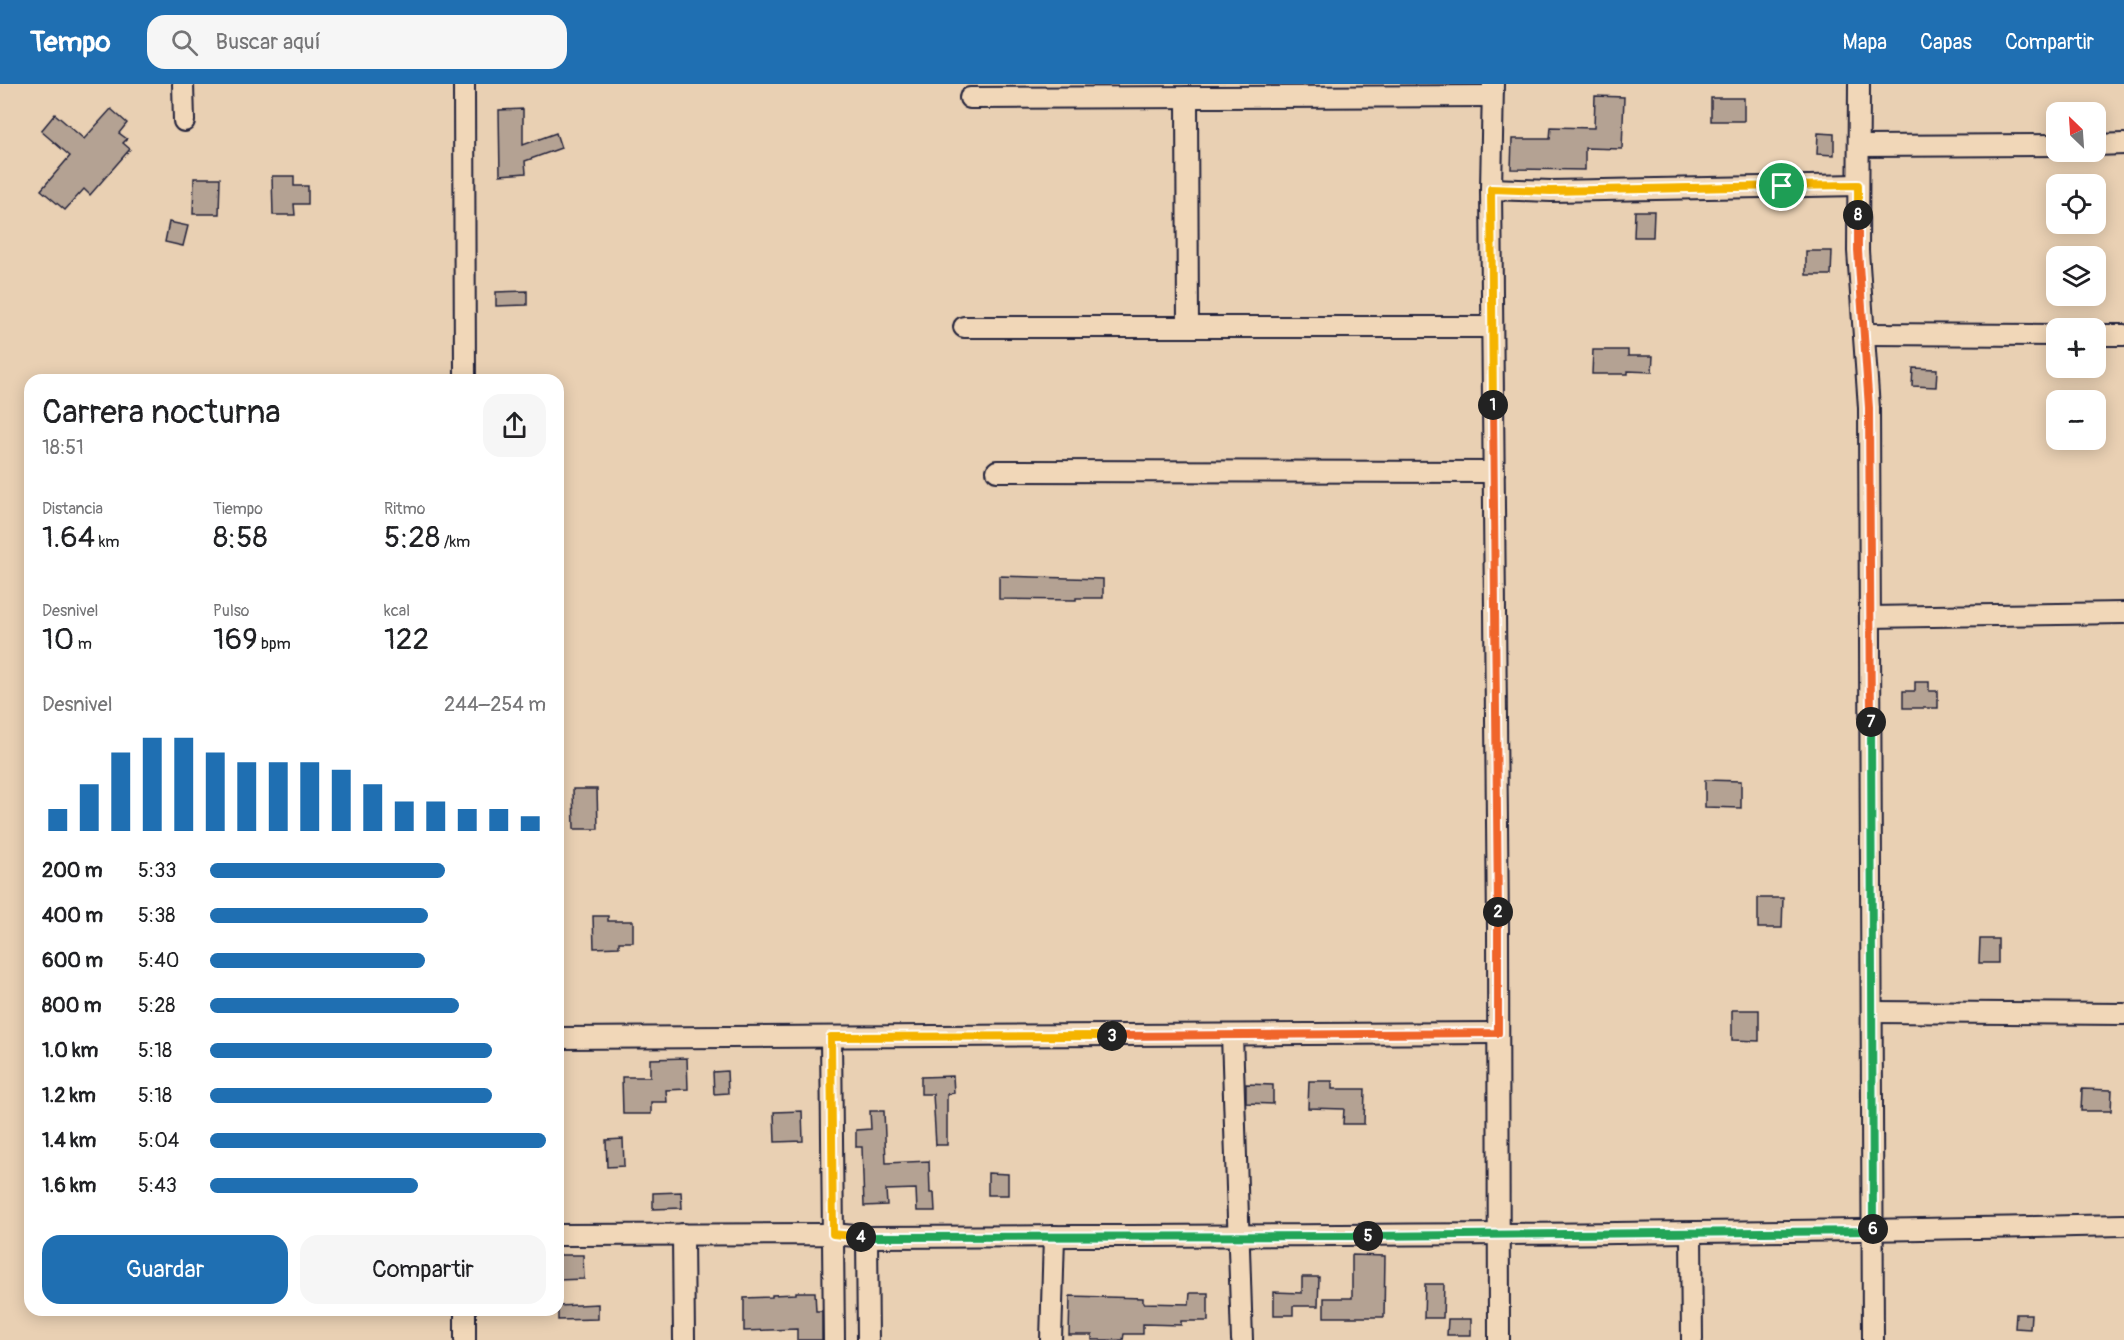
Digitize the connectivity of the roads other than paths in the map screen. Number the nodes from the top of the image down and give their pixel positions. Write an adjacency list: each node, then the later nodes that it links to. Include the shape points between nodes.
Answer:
1 (183, 84): 7 (street)
2 (464, 84): 21 (street)
3 (1859, 84): 11 (street)
4 (1493, 90): 5 (street); 13 (street)
5 (1187, 97): 6 (street); 15 (street)
6 (969, 98)
7 (184, 121)
8 (2124, 144): 10 (street)
9 (2046, 145): 11 (street)
10 (2106, 145)
11 (1859, 146): 12 (street)
12 (1858, 185): 13 (street); 17 (street)
13 (1491, 189): 16 (street)
14 (964, 327): 15 (street)
15 (1188, 327): 16 (street)
16 (1492, 327): 23 (street)
17 (1864, 334): 18 (street); 25 (street, via 1869,408)
18 (2046, 335)
19 (2106, 335): 20 (street)
20 (2124, 335)
21 (465, 374)
22 (997, 471): 23 (street)
23 (1494, 472): 28 (street)
24 (2124, 613): 25 (street)
25 (1870, 617): 26 (street)
26 (1872, 1012): 27 (street); 33 (street)
27 (2124, 1014)
28 (1498, 1033): 29 (street); 40 (street)
29 (1232, 1035): 30 (street); 39 (street)
30 (831, 1037): 31 (street); 36 (street)
31 (564, 1038)
32 (2124, 1225): 33 (street)
33 (1873, 1231): 34 (street); 51 (street)
34 (1691, 1233): 40 (street); 50 (street)
35 (683, 1234): 36 (street); 37 (street); 44 (street)
36 (833, 1234): 41 (street); 45 (street)
37 (564, 1235)
38 (1054, 1236): 39 (street); 41 (street); 47 (street)
39 (1239, 1236): 40 (street); 48 (street)
40 (1498, 1236): 49 (street)
41 (867, 1237): 46 (street)
42 (465, 1316): 43 (street)
43 (465, 1340)
44 (684, 1340)
45 (834, 1340)
46 (868, 1340)
47 (1051, 1340)
48 (1242, 1340)
49 (1498, 1340)
50 (1692, 1340)
51 (1873, 1340)

